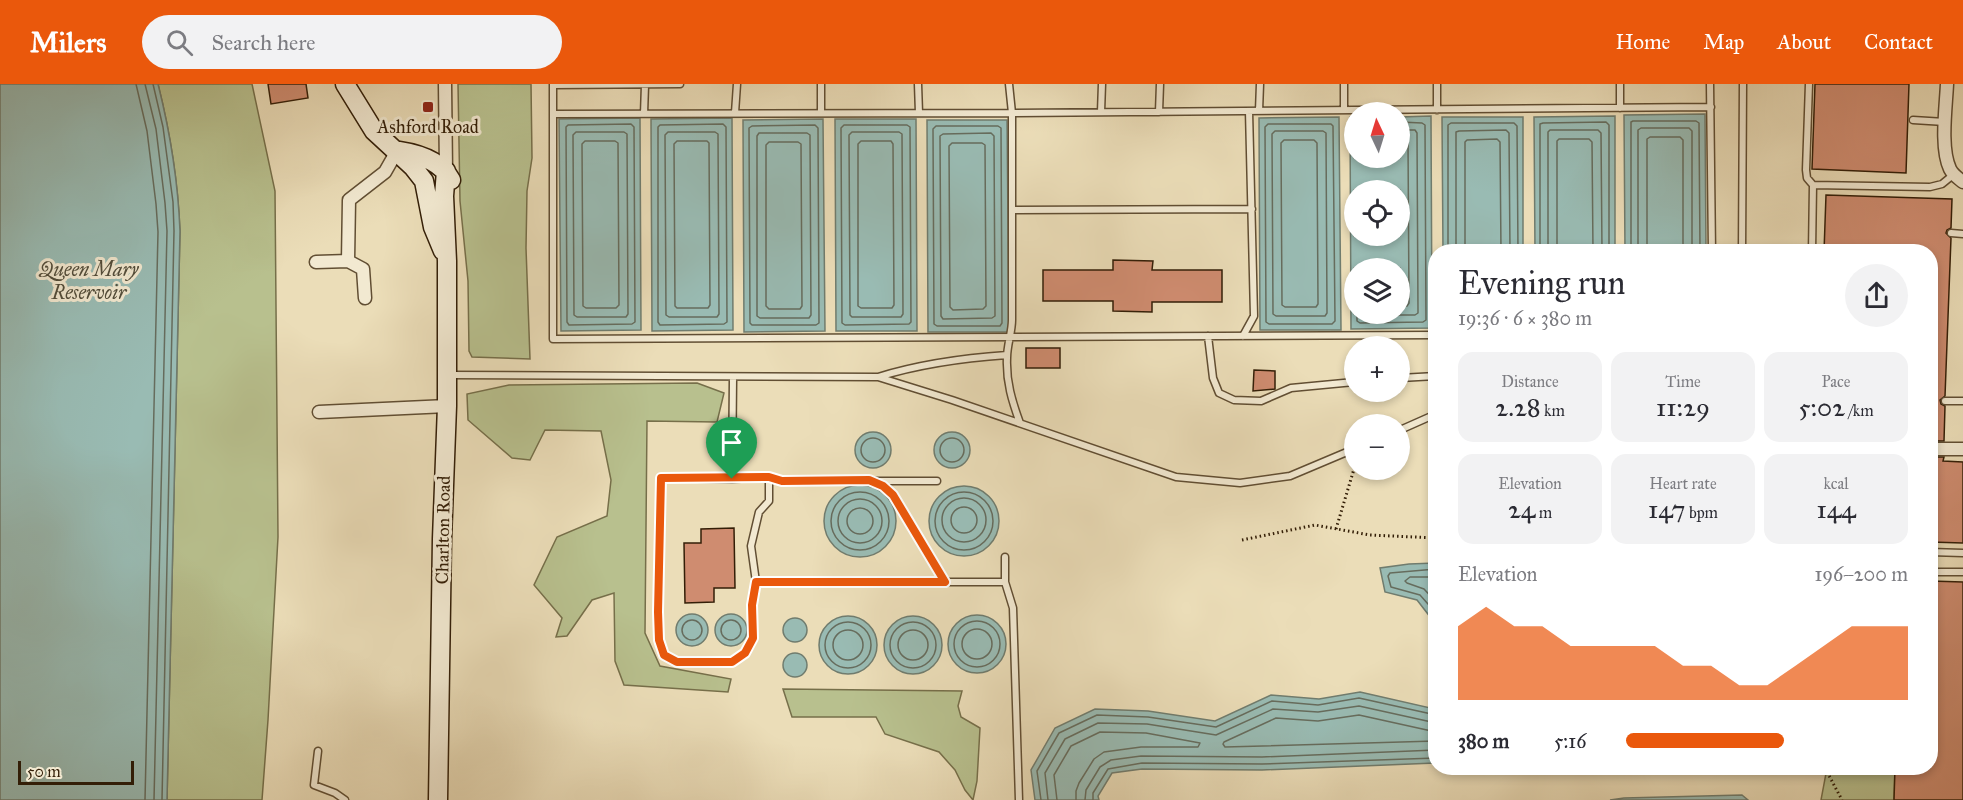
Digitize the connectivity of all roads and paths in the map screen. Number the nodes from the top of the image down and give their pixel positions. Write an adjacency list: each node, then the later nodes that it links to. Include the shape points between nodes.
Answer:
1 (345, 84): 38 (street, via 374,131)
2 (445, 84): 39 (street)
3 (680, 84): 19 (lane)
4 (737, 84): 30 (lane)
5 (821, 84): 31 (lane)
6 (918, 84): 32 (lane)
7 (1009, 84): 33 (lane)
8 (1102, 84): 28 (lane)
9 (1160, 84): 29 (lane)
10 (1260, 84): 27 (lane)
11 (1344, 84): 20 (lane)
12 (1437, 84): 25 (lane)
13 (1620, 84): 22 (lane)
14 (1710, 84): 21 (lane)
15 (1743, 84): 47 (lane)
16 (1809, 84): 41 (lane, via 1806,170)
17 (1947, 84): 37 (street)
18 (552, 85): 19 (lane); 34 (lane)
19 (645, 85): 35 (lane)
20 (1344, 102)
21 (1711, 107): 22 (lane); 46 (lane)
22 (1620, 108): 25 (lane)
23 (1344, 110): 27 (lane)
24 (1410, 110): 25 (lane)
25 (1437, 110)
26 (1249, 111): 27 (lane); 29 (lane); 42 (lane)
27 (1259, 111)
28 (1101, 112): 29 (lane); 33 (lane)
29 (1159, 112)
30 (735, 113): 31 (lane); 35 (lane)
31 (821, 113): 32 (lane)
32 (919, 113): 33 (lane)
33 (1012, 113): 43 (lane)
34 (553, 114): 35 (lane); 56 (lane, via 553,339)
35 (644, 114)
36 (1913, 120): 37 (lane)
37 (1946, 122): 40 (street, via 1949,167)
38 (397, 151): 39 (street, via 416,154); 49 (street, via 385,172 349,200); 50 (street, via 424,181 433,227)
39 (446, 171): 50 (street, Charlton Road, via 455,194 456,213)
40 (1958, 179): 41 (lane, via 1930,187)
41 (1812, 185): 48 (lane)
42 (1252, 208): 43 (lane); 55 (lane, via 1254,316)
43 (1012, 210): 56 (lane)
44 (1951, 233): 45 (lane)
45 (1963, 234)
46 (1712, 244)
47 (1742, 244)
48 (1812, 244)
49 (348, 261): 51 (street); 52 (street, via 363,269)
50 (447, 261): 58 (street, Charlton Road)
51 (316, 262)
52 (364, 298)
53 (1428, 335): 55 (lane)
54 (1208, 336): 55 (lane); 56 (lane); 63 (lane, via 1213,378 1219,393 1234,400 1261,401 1292,388)
55 (1243, 336)
56 (1011, 337): 57 (lane)
57 (1007, 355): 60 (lane, via 908,368); 69 (lane, via 1008,389)
58 (447, 375): 62 (lane); 66 (street, Charlton Road)
59 (1428, 376): 61 (lane)
60 (878, 377): 62 (lane); 69 (lane)
61 (1410, 377)
62 (733, 378): 75 (lane)
63 (1344, 383)
64 (1945, 401): 65 (lane)
65 (1963, 401)
66 (447, 406): 67 (street); 93 (street, Charlton Road)
67 (319, 412)
68 (1428, 418): 70 (lane)
69 (1020, 423): 73 (lane, via 1176,477 1240,483 1290,476)
70 (1410, 426)
71 (1938, 449): 72 (street)
72 (1963, 449)
73 (1344, 453)
74 (769, 477): 75 (lane); 76 (lane, via 782,481); 87 (lane, via 769,501 759,512 751,546)
75 (732, 479): 87 (lane, via 661,478 658,612 664,655 677,662 732,662 745,653 753,638)
76 (869, 480): 78 (lane); 88 (lane, via 893,495)
77 (1351, 480): 79 (path)
78 (937, 481)
79 (1335, 529): 80 (path); 81 (path, via 1315,525)
80 (1428, 538)
81 (1242, 540)
82 (1938, 552): 83 (lane)
83 (1963, 553)
84 (1005, 557): 89 (lane)
85 (1938, 572): 86 (lane)
86 (1963, 572)
87 (756, 582): 88 (lane)
88 (945, 582): 89 (lane)
89 (1005, 582): 94 (lane, via 1013,608)
90 (318, 751): 92 (lane, via 314,786)
91 (1829, 775): 95 (path)
92 (345, 800)
93 (438, 800)
94 (1019, 800)
95 (1842, 800)

